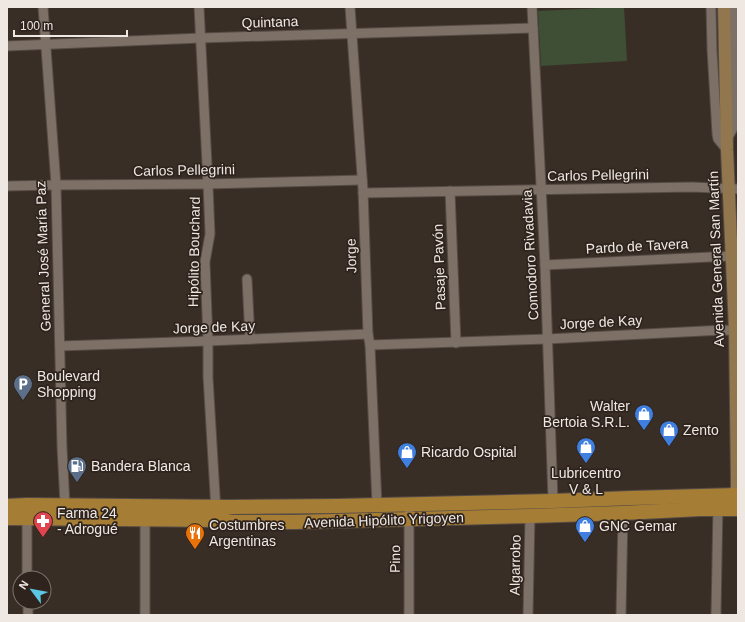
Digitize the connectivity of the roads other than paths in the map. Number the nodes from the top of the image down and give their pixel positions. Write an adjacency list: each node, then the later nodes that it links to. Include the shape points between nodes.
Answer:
1 (43, 7): 12 (street, General José María Paz)
2 (199, 7): 11 (street, Hipólito Bouchard)
3 (350, 7): 10 (street, Jorge)
4 (532, 7): 9 (street, Comodoro Rivadavia)
5 (711, 7): 14 (street, via 717,134 718,139)
6 (724, 7): 14 (main road, Avenida General San Martín)
7 (733, 7): 8 (street)
8 (736, 23): 14 (street, via 736,118)
9 (533, 28): 10 (street, Quintana); 20 (street, Comodoro Rivadavia)
10 (352, 33): 11 (street, Quintana); 15 (street, Jorge)
11 (201, 38): 12 (street, Quintana); 16 (street, Hipólito Bouchard)
12 (46, 45): 13 (street, Quintana); 17 (street, General José María Paz)
13 (7, 46)
14 (727, 144): 19 (main road, Avenida General San Martín)
15 (362, 180): 16 (street, Carlos Pellegrini); 22 (street, Jorge)
16 (208, 184): 17 (street, Carlos Pellegrini); 30 (street, Hipólito Bouchard, via 210,234 205,262)
17 (56, 185): 18 (street, Carlos Pellegrini); 33 (street, General José María Paz)
18 (7, 186)
19 (733, 188): 20 (street, Carlos Pellegrini); 23 (main road, Avenida General San Martín)
20 (541, 190): 21 (street, Carlos Pellegrini); 24 (street, Comodoro Rivadavia)
21 (450, 191): 22 (street, Carlos Pellegrini); 31 (street, Pasaje Pavón)
22 (363, 193): 27 (street, Jorge)
23 (731, 256): 24 (street, Pardo de Tavera); 26 (main road, Avenida General San Martín)
24 (545, 265): 29 (street, Comodoro Rivadavia)
25 (247, 279): 28 (street)
26 (736, 331): 29 (street, Jorge de Kay); 34 (main road, Avenida General San Martín)
27 (368, 334): 28 (street, Jorge de Kay); 32 (street, Jorge)
28 (250, 339): 30 (street, Jorge de Kay)
29 (547, 339): 31 (street, Jorge de Kay); 35 (street, Comodoro Rivadavia)
30 (208, 341): 33 (street, Jorge de Kay); 43 (street, Hipólito Bouchard)
31 (456, 343): 32 (street, Jorge de Kay)
32 (370, 345): 39 (street, Jorge)
33 (60, 346): 37 (street, General José María Paz)
34 (736, 495): 40 (main road, Avenida Hipólito Yrigoyen)
35 (553, 501): 36 (main road, Avenida Hipólito Yrigoyen); 40 (main road, Avenida Hipólito Yrigoyen)
36 (409, 504): 39 (main road, Avenida Hipólito Yrigoyen); 47 (street, Pino)
37 (65, 505): 38 (main road, Avenida Hipólito Yrigoyen); 42 (main road, Avenida Hipólito Yrigoyen)
38 (146, 505): 43 (main road, Avenida Hipólito Yrigoyen); 48 (street)
39 (377, 505): 43 (main road, Avenida Hipólito Yrigoyen)
40 (726, 505): 44 (main road, Avenida Hipólito Yrigoyen); 54 (street)
41 (7, 506): 42 (main road, Avenida Hipólito Yrigoyen)
42 (27, 512): 46 (main road, Avenida Hipólito Yrigoyen); 48 (main road, Avenida Hipólito Yrigoyen); 49 (street)
43 (217, 513): 47 (main road, Avenida Hipólito Yrigoyen, via 223,520 232,522); 48 (main road, Avenida Hipólito Yrigoyen)
44 (623, 513): 45 (main road, Avenida Hipólito Yrigoyen); 53 (street)
45 (530, 516): 47 (main road, Avenida Hipólito Yrigoyen); 52 (street, Algarrobo)
46 (7, 518)
47 (410, 519): 51 (street, Pino)
48 (145, 520): 50 (street)
49 (27, 570)
50 (145, 615)
51 (408, 615)
52 (528, 615)
53 (621, 615)
54 (716, 615)

